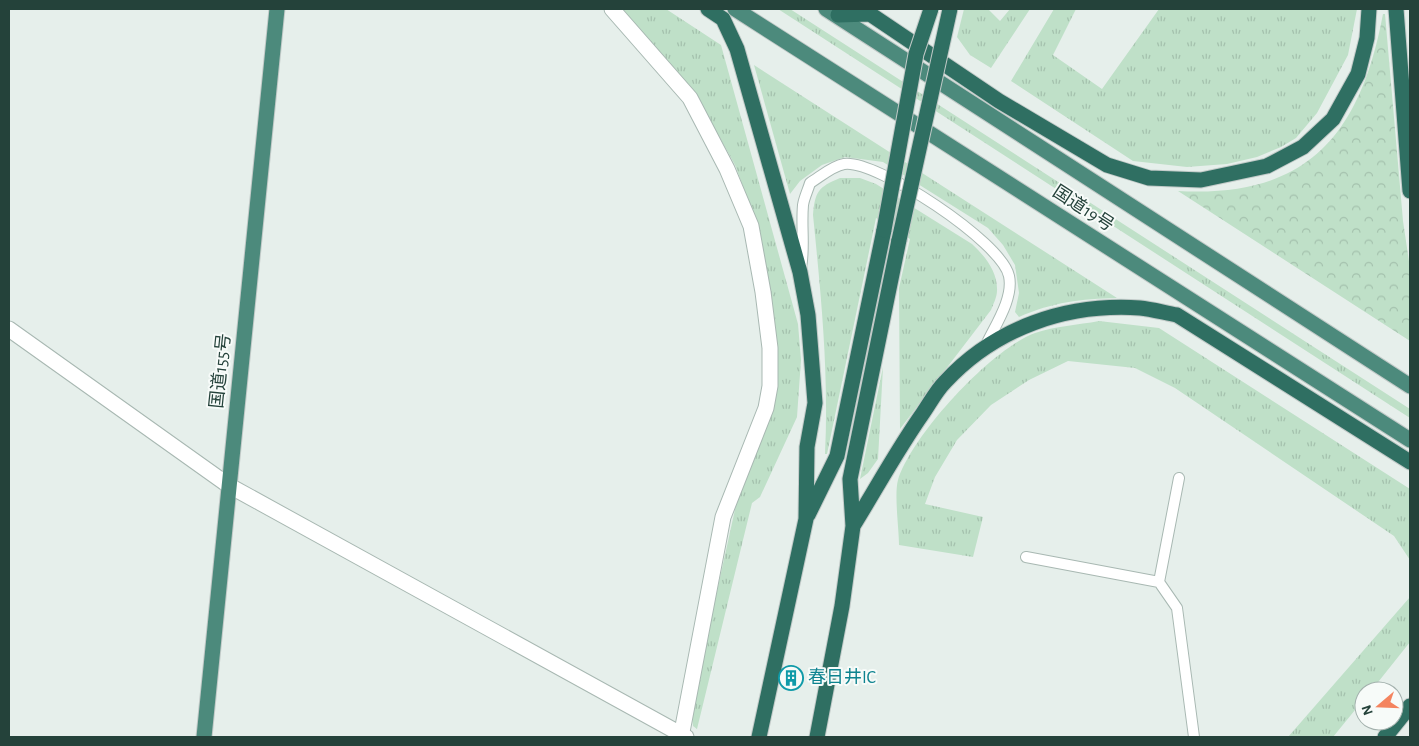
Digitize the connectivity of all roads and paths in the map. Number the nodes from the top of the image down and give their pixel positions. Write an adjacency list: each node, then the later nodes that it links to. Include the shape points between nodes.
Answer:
1 (277, 9): 18 (highway, 国道155号)
2 (612, 9): 24 (street, via 690,98 727,169 751,226 770,348 770,386 766,408 723,517)
3 (708, 9): 11 (highway, via 723,19 737,48)
4 (735, 9): 15 (highway, 国道19号)
5 (931, 9): 19 (highway, bridge, via 916,54 884,230 837,456)
6 (950, 9): 20 (highway, bridge, via 850,479)
7 (1369, 9): 9 (highway, via 1368,38 1358,74 1333,119 1303,147 1267,166 1201,180 1149,178 1107,165 999,101 870,14)
8 (1396, 9): 10 (highway)
9 (832, 12): 14 (highway, 国道19号)
10 (1410, 191)
11 (800, 272): 13 (lane, via 804,253 803,203 810,183 843,164 861,166 928,201 979,236 997,255 1009,276 1007,298); 19 (highway, via 808,315 815,403 807,447)
12 (9, 329): 18 (street)
13 (985, 347): 16 (highway, via 1030,322 1064,314 1140,308 1177,315); 20 (highway, via 975,352 944,383 913,427)
14 (1410, 386)
15 (1410, 440)
16 (1410, 462)
17 (1179, 478): 22 (lane)
18 (228, 485): 24 (street); 25 (highway, 国道155号)
19 (806, 519): 26 (highway)
20 (853, 526): 27 (highway, via 842,606)
21 (1026, 557): 22 (lane)
22 (1159, 582): 28 (lane, via 1177,608)
23 (1410, 706): 29 (highway)
24 (682, 736)
25 (204, 737)
26 (759, 737)
27 (817, 737)
28 (1194, 737)
29 (1385, 737)

